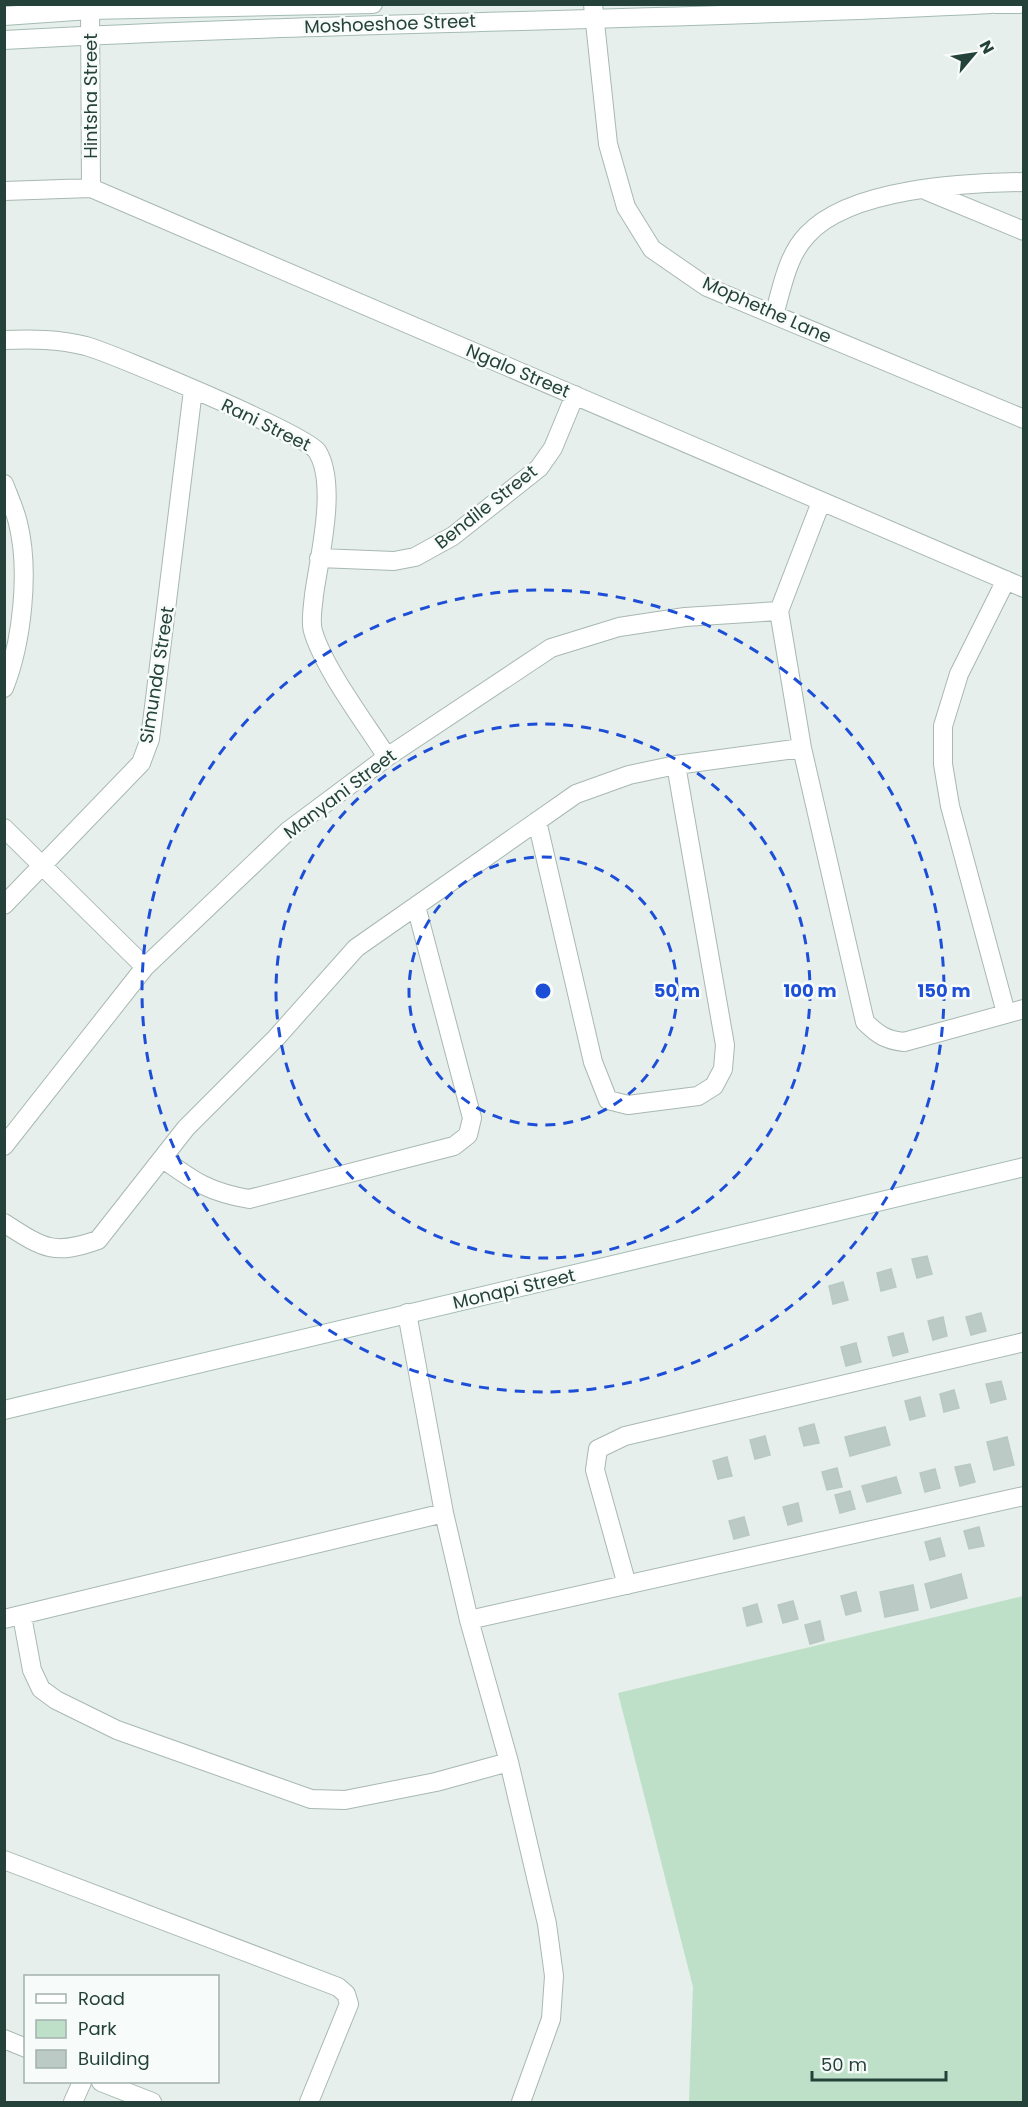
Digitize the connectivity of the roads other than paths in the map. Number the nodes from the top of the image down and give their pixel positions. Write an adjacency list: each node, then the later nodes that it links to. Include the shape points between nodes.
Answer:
1 (373, 4): 4 (street, Moshoeshoe Street)
2 (993, 4): 3 (street, Moshoeshoe Street); 5 (street, Moshoeshoe Street, via 775,15)
3 (1018, 5)
4 (90, 7): 6 (street, Moshoeshoe Street); 7 (street, Hintsha Street)
5 (593, 11): 7 (street, Moshoeshoe Street); 14 (street, Mophethe Lane, via 608,144 626,207 652,249 707,287)
6 (4, 16)
7 (90, 35): 8 (street, Moshoeshoe Street); 10 (street, Hintsha Street)
8 (4, 40)
9 (1023, 182): 11 (street)
10 (91, 188): 12 (street, Ngalo Street); 17 (street, Ngalo Street)
11 (925, 190): 13 (street); 14 (street, via 870,198 822,222 793,255)
12 (4, 191)
13 (1023, 231)
14 (774, 315): 18 (street, Mophethe Lane)
15 (4, 340): 16 (street, Rani Street, via 48,339 87,346)
16 (193, 390): 21 (street, Rani Street, via 307,441 317,451 327,485); 31 (street, Simunda Street, via 150,740 141,763)
17 (575, 395): 20 (street, Ngalo Street); 21 (street, Bendile Street, via 553,448 539,468 435,548 394,561)
18 (1023, 419)
19 (4, 484): 25 (street, via 18,522 23,570 15,661)
20 (821, 502): 22 (street, Ngalo Street); 24 (street)
21 (319, 558): 27 (street, Rani Street, via 312,630 325,658)
22 (1006, 580): 23 (street, Ngalo Street); 35 (street, via 959,674 943,726 943,764 950,806)
23 (1023, 588)
24 (779, 611): 26 (street); 27 (street, Manyani Street, via 685,617 619,627 551,648)
25 (4, 688)
26 (802, 748): 28 (street); 35 (street, via 865,1022 877,1035 904,1042)
27 (387, 757): 34 (street, Manyani Street, via 288,831)
28 (676, 765): 29 (street, via 628,775 576,794); 29 (street, via 725,1045 719,1077 714,1086 698,1096 628,1105 608,1100 593,1062)
29 (537, 821): 33 (street)
30 (4, 828): 31 (street)
31 (43, 865): 32 (street, Simunda Street); 34 (street)
32 (4, 905)
33 (416, 906): 37 (street, via 356,948 276,1038 186,1128); 37 (street, via 472,1118 468,1135 454,1146 249,1199 200,1186)
34 (145, 967): 36 (street, Manyani Street)
35 (1015, 1011)
36 (4, 1146)
37 (163, 1160): 39 (street, via 98,1240 57,1250)
38 (1023, 1167): 40 (street, Monapi Street)
39 (4, 1223)
40 (407, 1313): 42 (street, Monapi Street); 44 (street)
41 (1023, 1342): 45 (street, via 625,1436 598,1449 595,1470)
42 (4, 1410)
43 (1023, 1496): 45 (street)
44 (444, 1513): 46 (street); 47 (street)
45 (627, 1585): 47 (street)
46 (13, 1618): 48 (street, via 41,1689 56,1700 117,1730 311,1798 345,1800 436,1782)
47 (469, 1620): 48 (street)
48 (509, 1762): 57 (street, via 547,1924 554,1976 551,2019)
49 (4, 1860): 56 (street, via 338,1987 349,2004)
50 (4, 2039): 51 (street)
51 (24, 2048)
52 (82, 2083): 54 (street)
53 (103, 2083): 55 (street)
54 (73, 2103)
55 (152, 2103)
56 (309, 2103)
57 (521, 2103)

